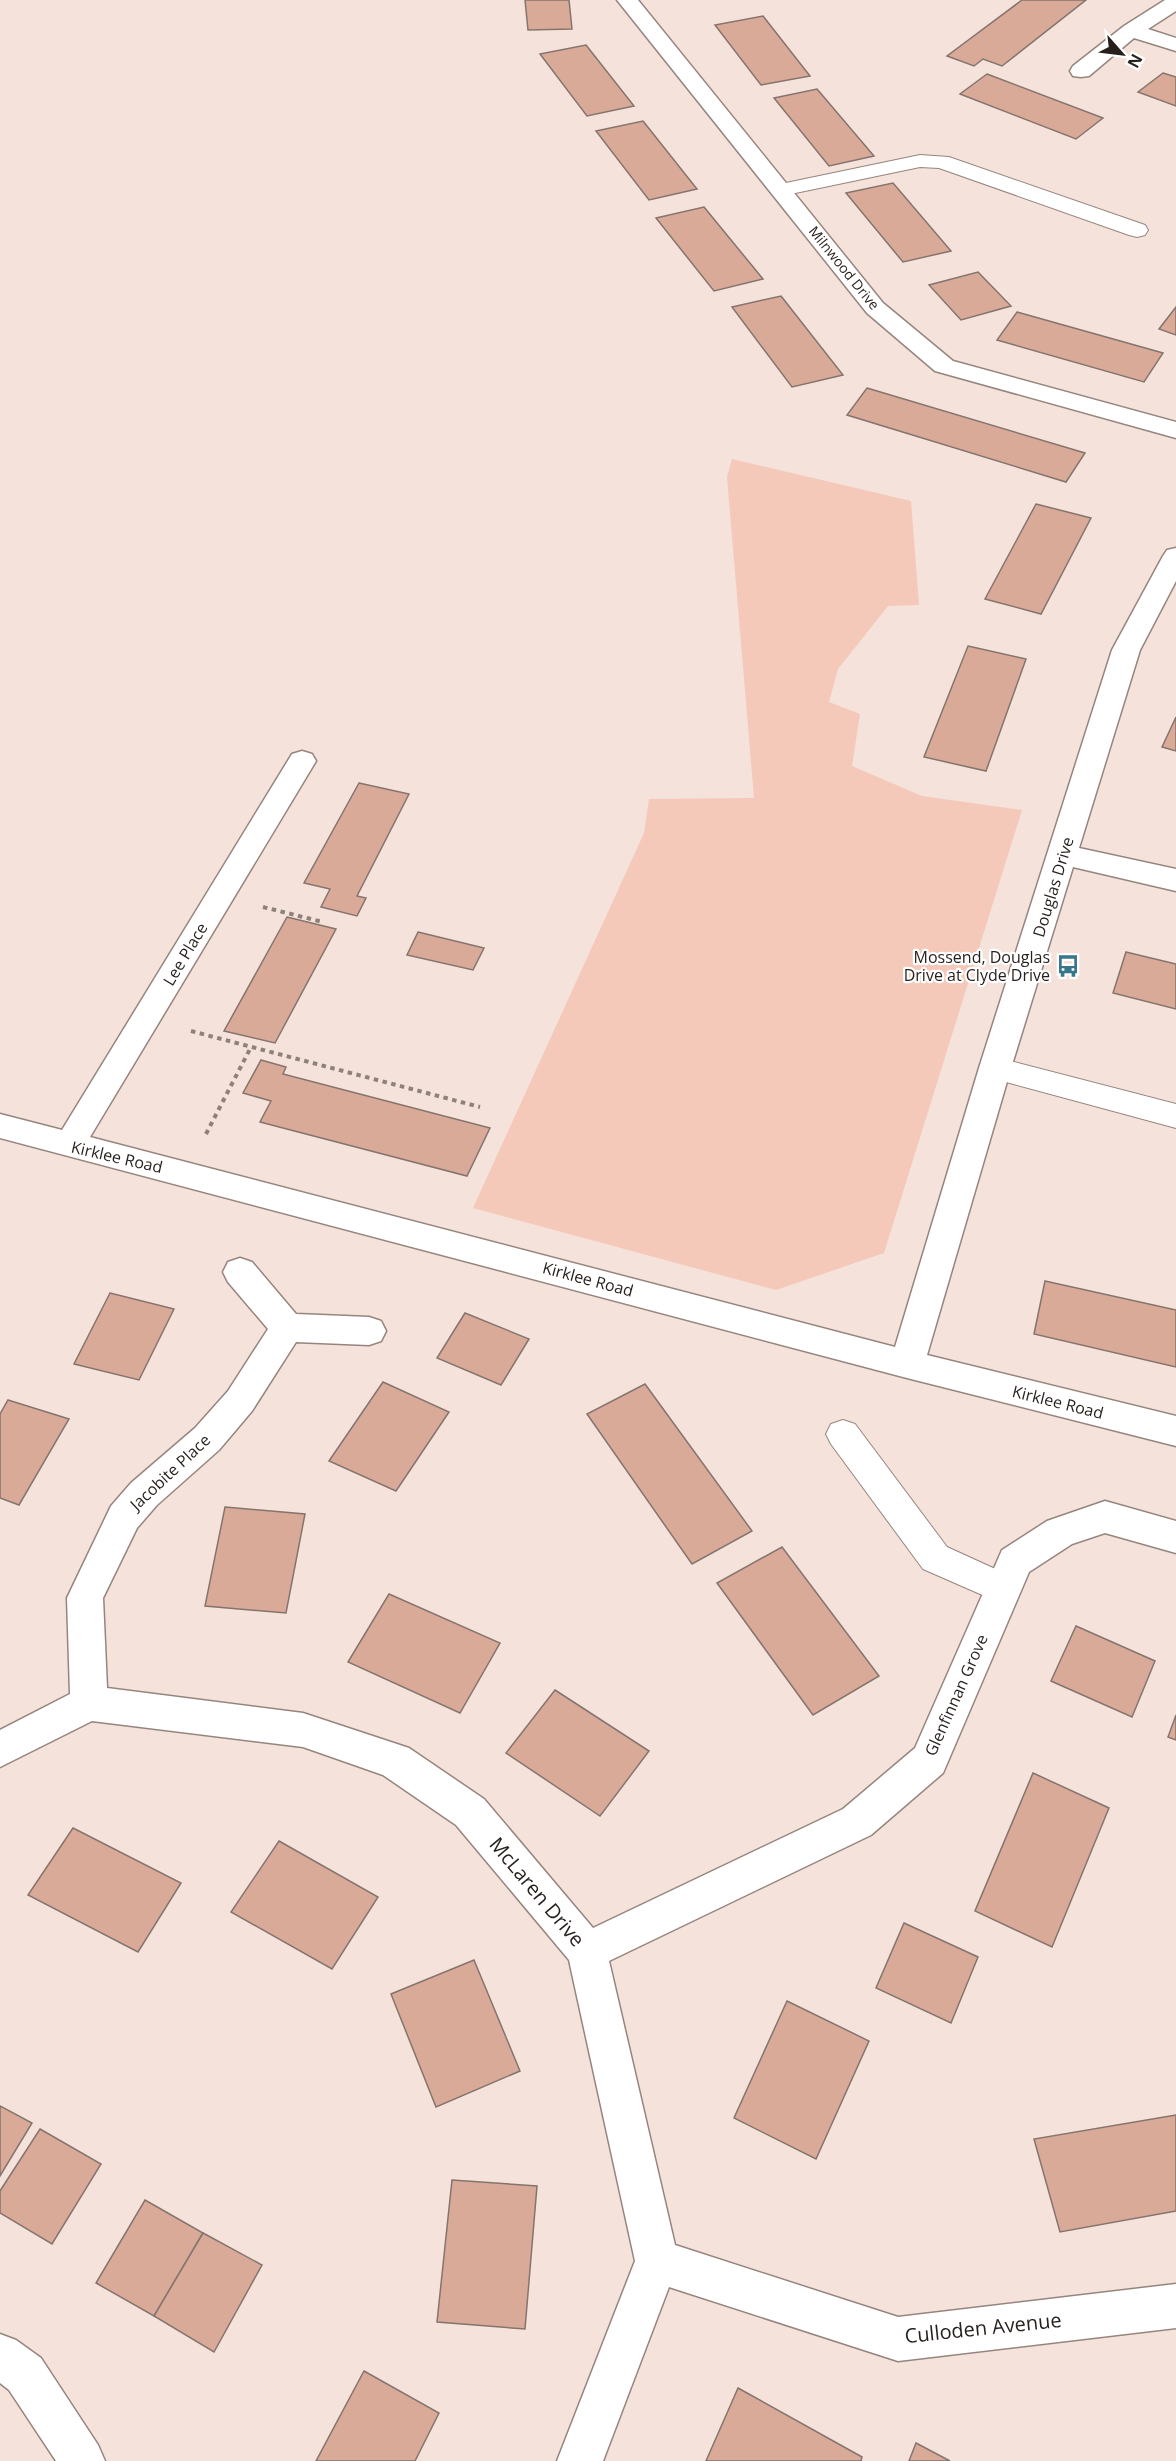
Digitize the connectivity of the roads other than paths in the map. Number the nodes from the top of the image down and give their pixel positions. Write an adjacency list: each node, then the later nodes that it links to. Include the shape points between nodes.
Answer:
1 (627, 0): 6 (street, Milnwood Drive)
2 (1176, 2): 3 (street)
3 (1131, 30): 4 (street); 5 (street)
4 (1176, 45)
5 (1082, 71)
6 (781, 190): 7 (lane, via 920,161 941,162); 8 (street, Milnwood Drive, via 874,308 944,366)
7 (1137, 230)
8 (1176, 430)
9 (1176, 556): 11 (street, Douglas Drive, via 1126,650)
10 (302, 761): 16 (street, Lee Place)
11 (1063, 855): 12 (street); 13 (street, Douglas Drive)
12 (1176, 880)
13 (995, 1068): 14 (lane); 20 (street, Douglas Drive)
14 (1176, 1116)
15 (0, 1126): 16 (street, Kirklee Road)
16 (69, 1146): 20 (street, Kirklee Road, via 186,1173)
17 (240, 1272): 18 (street)
18 (287, 1328): 19 (street); 25 (street, Jacobite Place, via 240,1401 214,1431 124,1516 85,1598)
19 (369, 1331)
20 (907, 1364): 21 (street, Kirklee Road)
21 (1176, 1431)
22 (843, 1434): 24 (lane, via 935,1558)
23 (1176, 1537): 24 (street, Glenfinnan Grove, via 1105,1517 1060,1532 1016,1561)
24 (1003, 1589): 27 (street, Glenfinnan Grove, via 929,1760 857,1822)
25 (89, 1703): 26 (street); 27 (street, McLaren Drive, via 303,1730 395,1761 470,1812)
26 (0, 1749)
27 (587, 1951): 28 (street, McLaren Drive)
28 (657, 2261): 29 (street, Culloden Avenue, via 898,2339); 32 (street)
29 (1176, 2306)
30 (0, 2356): 31 (street, via 25,2374)
31 (82, 2461)
32 (580, 2461)

